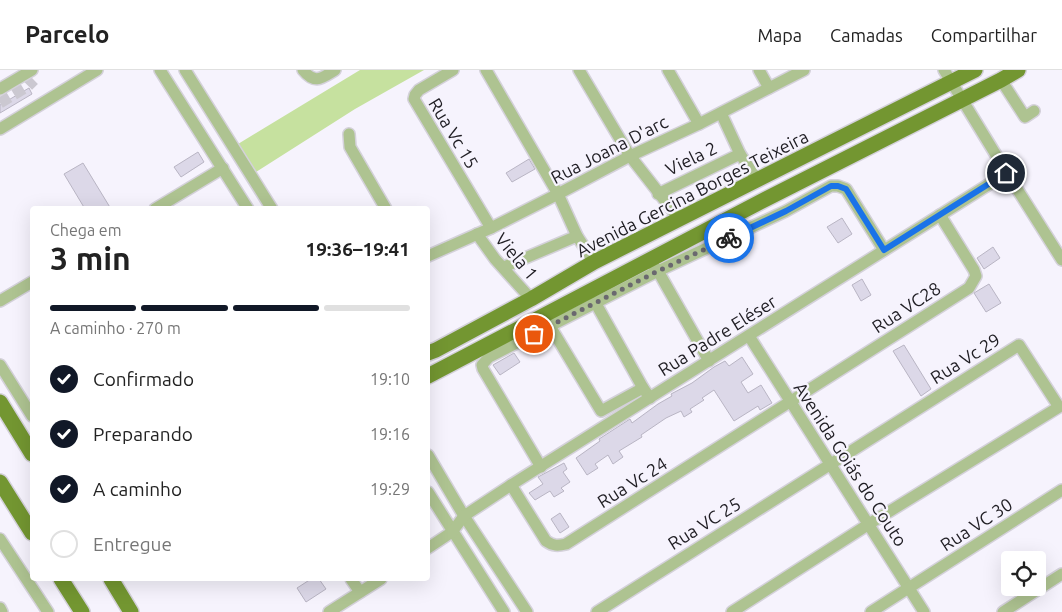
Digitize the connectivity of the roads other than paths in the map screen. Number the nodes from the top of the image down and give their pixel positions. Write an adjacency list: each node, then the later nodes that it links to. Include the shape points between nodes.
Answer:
1 (97, 70): 23 (street)
2 (160, 70): 27 (street)
3 (185, 70): 37 (street)
4 (304, 70): 5 (street, via 315,79)
5 (335, 70)
6 (453, 70): 41 (street, Rua Vc 15, via 419,90 414,99)
7 (486, 70): 32 (street)
8 (578, 70): 26 (street)
9 (668, 70): 22 (street)
10 (759, 70): 17 (street)
11 (804, 70): 17 (street, Rua Joana D'arc)
12 (976, 70): 15 (main road, Avenida Gercina Borges Teixeira)
13 (1018, 70): 16 (main road)
14 (34, 73): 18 (street)
15 (948, 76): 19 (street); 28 (main road, Avenida Gercina Borges Teixeira)
16 (1001, 80): 19 (main road); 20 (street, via 1024,117)
17 (769, 88): 21 (street, Rua Joana D'arc)
18 (0, 89)
19 (962, 100): 29 (street); 31 (main road)
20 (1034, 111)
21 (721, 112): 22 (street, Rua Joana D'arc); 25 (street)
22 (699, 124): 26 (street, Rua Joana D'arc)
23 (0, 129)
24 (349, 134): 38 (street, via 350,148)
25 (740, 154): 30 (street); 33 (street, Viela 2)
26 (630, 156): 32 (street, Rua Joana D'arc); 33 (street)
27 (223, 168): 35 (street); 36 (street)
28 (779, 169): 30 (main road, Avenida Gercina Borges Teixeira); 31 (main road, via 781,180)
29 (1006, 173): 39 (street, Rua Padre Eléser); 46 (street)
30 (758, 181): 34 (main road, via 767,187); 40 (main road, Avenida Gercina Borges Teixeira)
31 (791, 187): 34 (main road)
32 (558, 194): 41 (street, Rua Joana D'arc); 43 (street)
33 (658, 194): 40 (street)
34 (766, 199): 48 (main road)
35 (160, 206)
36 (246, 206)
37 (270, 206)
38 (384, 206)
39 (940, 215): 44 (street, Rua Padre Eléser); 63 (street, Rua VC28, via 974,270 974,282)
40 (680, 220): 47 (main road, Avenida Gercina Borges Teixeira)
41 (491, 228): 42 (street, Rua Joana D'arc)
42 (477, 234): 45 (street, Rua Joana D'arc); 49 (street, Viela 1)
43 (577, 236): 47 (street); 49 (street)
44 (884, 250): 48 (street, via 846,189 831,186 786,211); 55 (street, Rua Padre Eléser)
45 (430, 255)
46 (1062, 260)
47 (594, 262): 51 (main road, Avenida Gercina Borges Teixeira)
48 (653, 265): 53 (street); 57 (street); 59 (main road)
49 (504, 267): 51 (street, Viela 1)
50 (30, 283): 52 (street)
51 (531, 299): 56 (main road, Avenida Gercina Borges Teixeira)
52 (0, 301)
53 (595, 302): 54 (street); 60 (street)
54 (550, 326): 60 (street, via 601,411); 68 (street, via 489,357 482,365)
55 (748, 336): 57 (street, Rua Padre Eléser); 63 (street, Avenida Goiás do Couto)
56 (430, 352)
57 (709, 361): 61 (street, Rua Padre Eléser)
58 (0, 365): 64 (street)
59 (430, 375)
60 (643, 388): 61 (street)
61 (650, 398): 68 (street, Rua Padre Eléser)
62 (0, 402): 65 (main road)
63 (791, 402): 67 (street, Avenida Goiás do Couto); 70 (street, Rua Vc 24, via 566,544 552,545 546,541)
64 (30, 413)
65 (30, 451)
66 (430, 458): 74 (street)
67 (830, 464): 75 (street, Avenida Goiás do Couto); 75 (street, Rua Vc 29, via 1019,345 1059,407); 94 (street, Rua VC 25)
68 (541, 467): 70 (street, Rua Padre Eléser)
69 (0, 482): 73 (main road)
70 (511, 485): 74 (street, Rua Padre Eléser)
71 (1062, 490): 85 (street, Rua VC 30)
72 (430, 495): 77 (street)
73 (5, 501): 76 (main road)
74 (464, 516): 77 (street, Rua Padre Eléser); 93 (street)
75 (869, 524): 85 (street, Avenida Goiás do Couto); 95 (street)
76 (30, 531)
77 (452, 532): 79 (street, Rua Padre Eléser); 92 (street)
78 (0, 539): 88 (street)
79 (430, 547)
80 (1062, 574): 98 (street)
81 (62, 581): 89 (main road)
82 (112, 581): 90 (main road)
83 (376, 581): 84 (street)
84 (361, 587): 91 (street)
85 (909, 588): 96 (street, Rua VC 30); 97 (street, Avenida Goiás do Couto)
86 (0, 608): 87 (street)
87 (2, 612)
88 (48, 612)
89 (82, 612)
90 (132, 612)
91 (329, 612)
92 (504, 612)
93 (527, 612)
94 (597, 612)
95 (732, 612)
96 (871, 612)
97 (924, 612)
98 (1002, 612)

